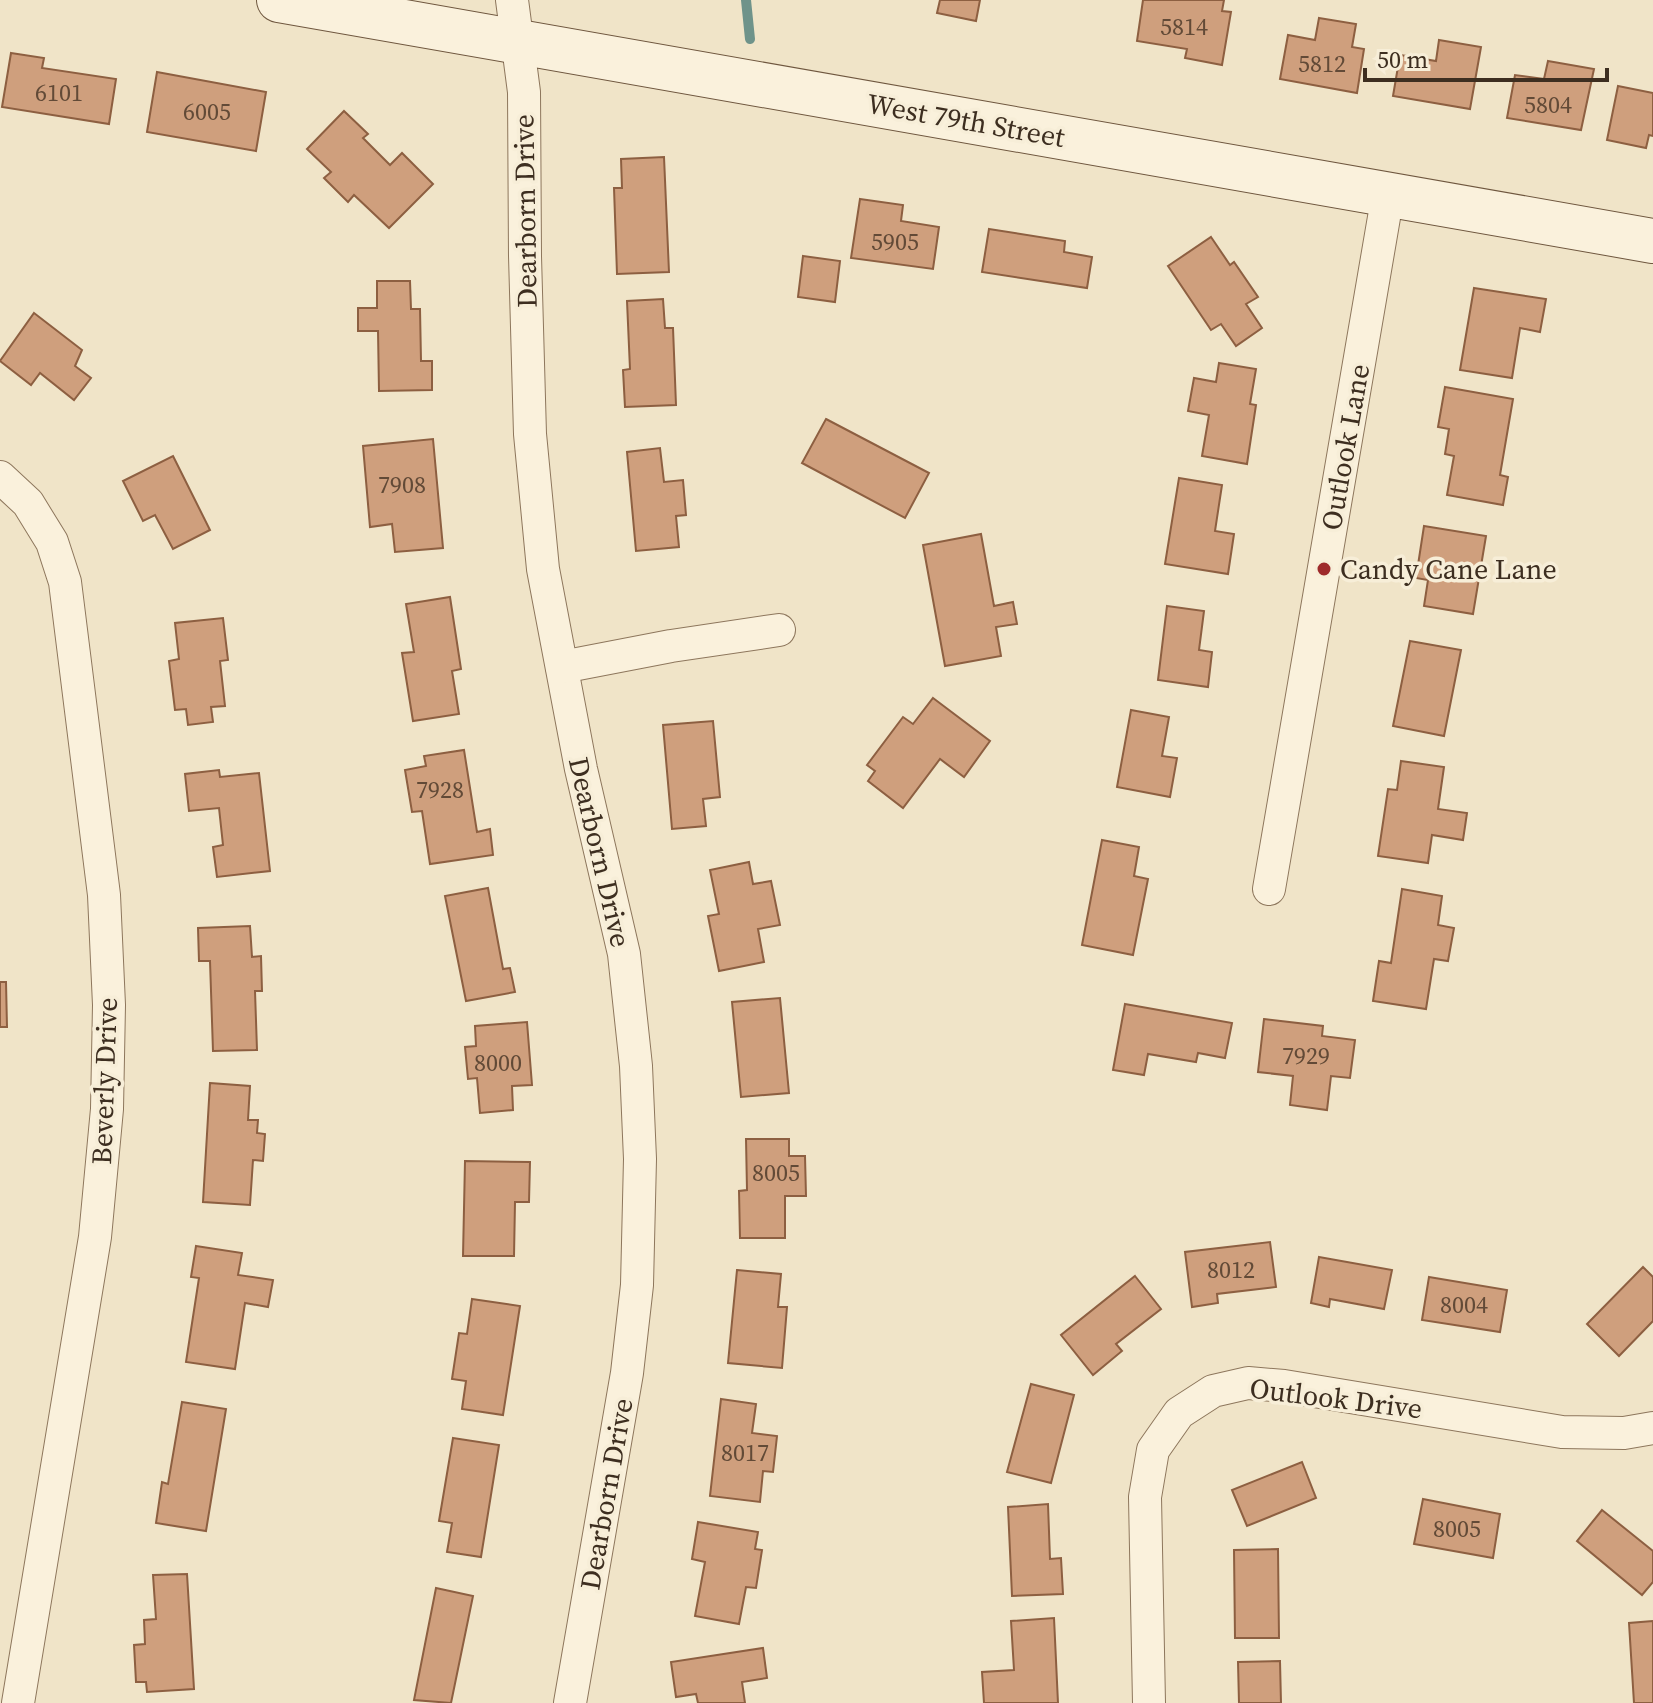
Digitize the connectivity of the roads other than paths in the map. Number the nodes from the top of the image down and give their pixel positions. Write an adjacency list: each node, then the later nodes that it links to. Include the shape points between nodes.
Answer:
1 (279, 0): 2 (street, West 79th Street)
2 (515, 21): 3 (street, West 79th Street); 7 (street, Dearborn Drive, via 524,92 530,434 543,569)
3 (1388, 194): 4 (street, West 79th Street); 8 (street, Outlook Lane)
4 (1653, 241)
5 (0, 477): 10 (street, Beverly Drive, via 28,503 52,542 65,582 104,895 109,1005 107,1109 95,1237)
6 (779, 630): 7 (street)
7 (562, 667): 11 (street, Dearborn Drive, via 624,954 640,1159 637,1285 627,1373)
8 (1269, 889)
9 (1653, 1428): 12 (street, Outlook Drive, via 1562,1432 1284,1386 1248,1383 1213,1391 1179,1413 1153,1450 1145,1497)
10 (18, 1703)
11 (570, 1703)
12 (1149, 1703)

